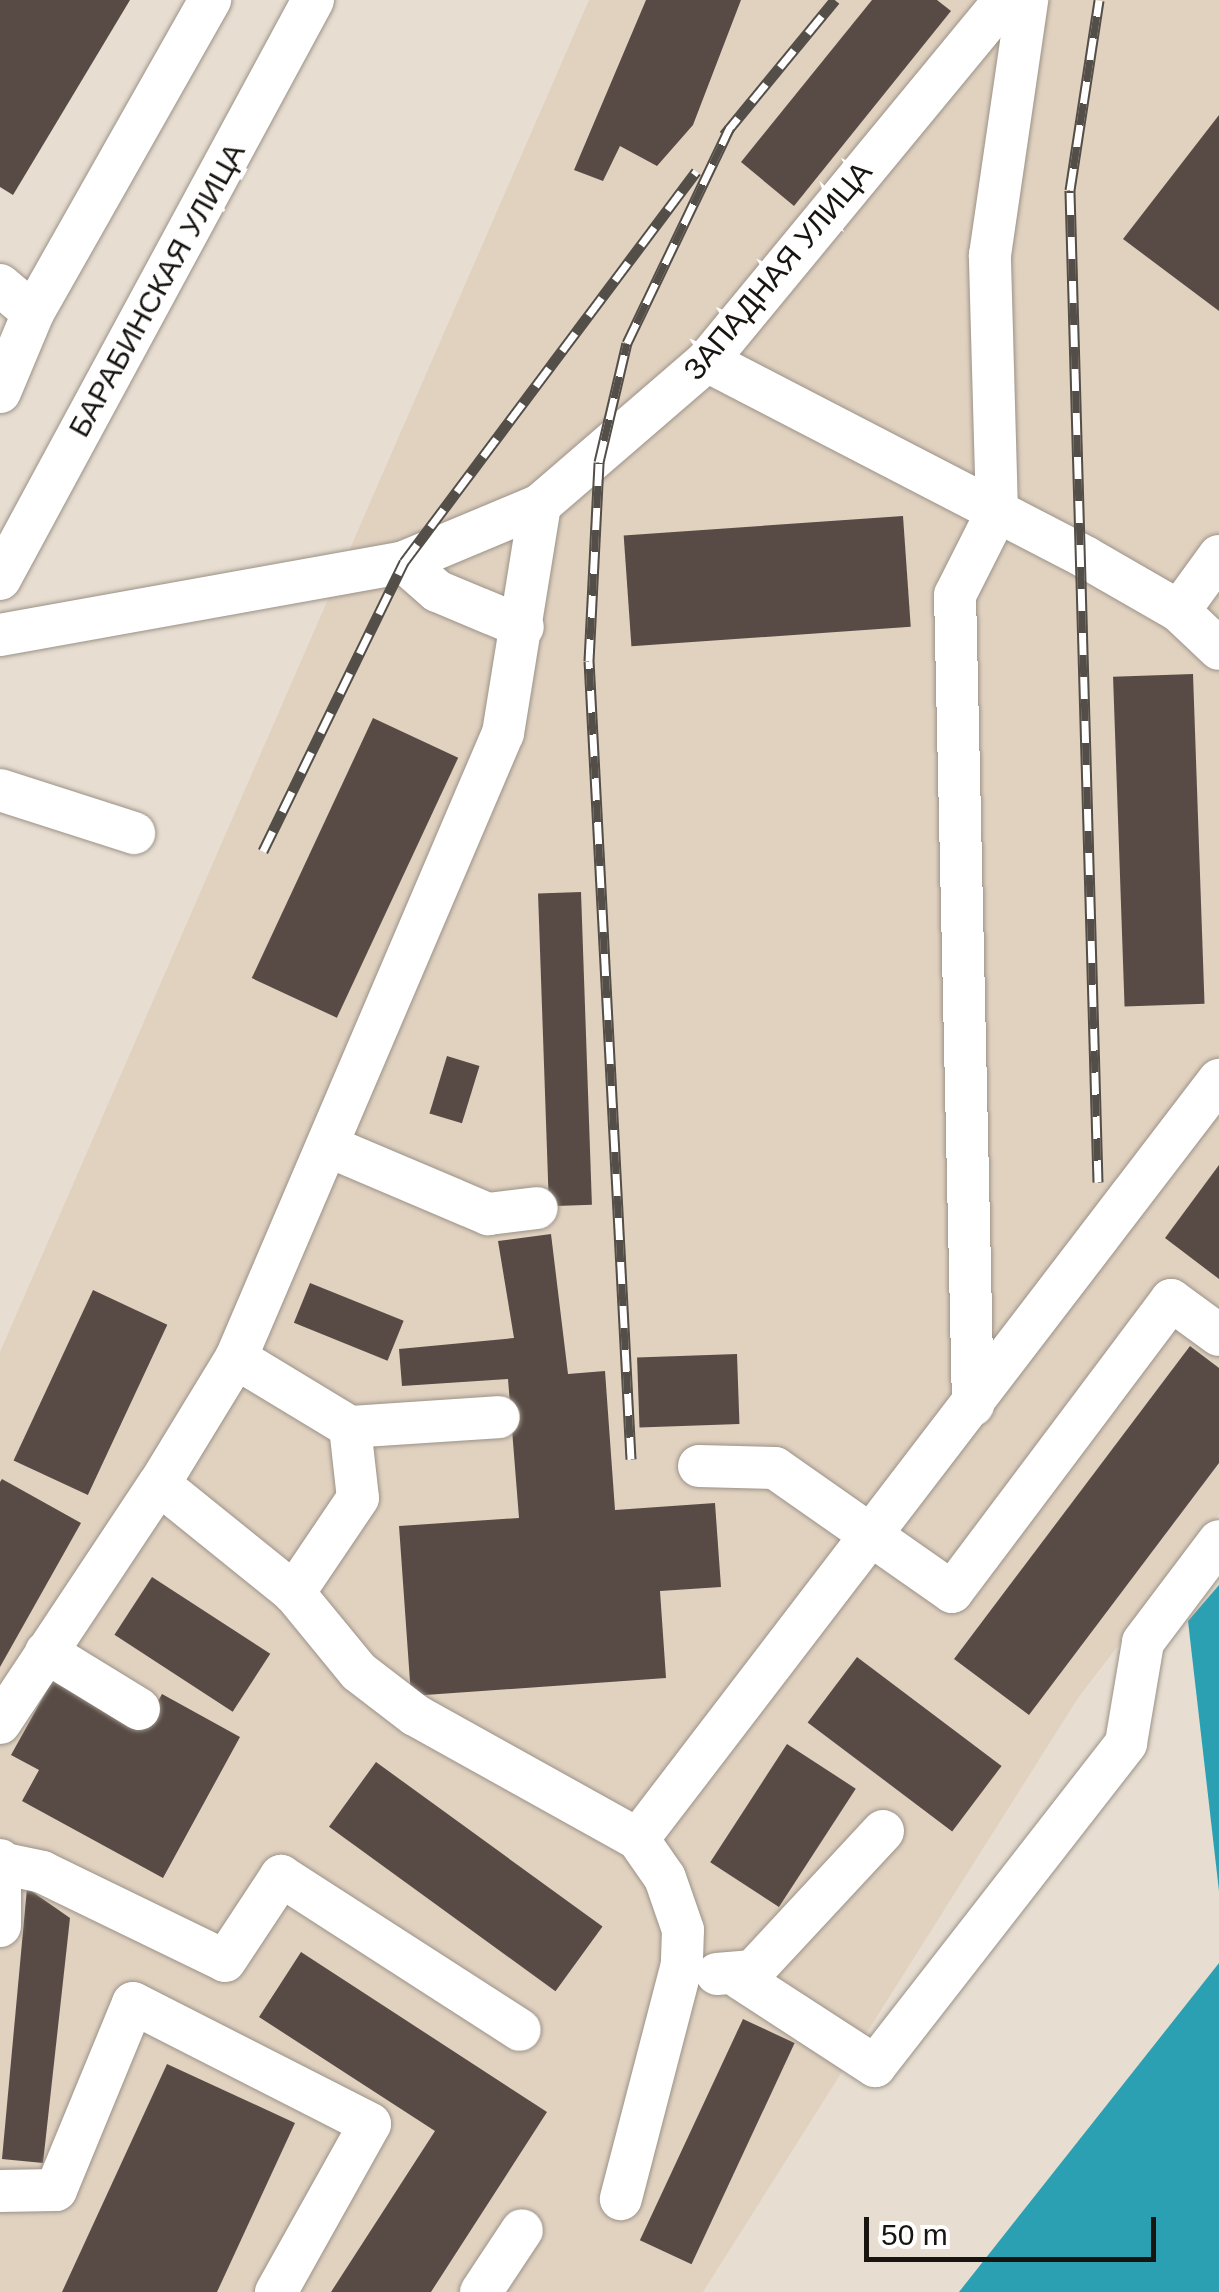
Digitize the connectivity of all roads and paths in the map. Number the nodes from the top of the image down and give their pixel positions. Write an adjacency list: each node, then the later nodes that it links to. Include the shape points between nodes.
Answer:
1 (210, 0): 6 (street)
2 (313, 0): 13 (street, БАРАБИНСКАЯ УЛИЦА)
3 (1005, 0): 7 (street, ЗАПАДНАЯ УЛИЦА)
4 (1027, 0): 10 (street, via 990,255)
5 (0, 285): 6 (street)
6 (33, 312): 8 (street)
7 (707, 361): 9 (street, ЗАПАДНАЯ УЛИЦА); 10 (street)
8 (0, 392)
9 (540, 505): 12 (street, ЗАПАДНАЯ УЛИЦА); 15 (street)
10 (998, 512): 14 (street); 25 (street, via 955,594)
11 (1219, 556): 14 (street)
12 (404, 562): 15 (street, via 437,591); 16 (street, ЗАПАДНАЯ УЛИЦА)
13 (0, 579)
14 (1178, 610): 17 (street)
15 (523, 628): 21 (street, via 504,734)
16 (0, 635)
17 (1219, 649)
18 (0, 790): 19 (street)
19 (134, 833)
20 (1219, 1080): 25 (street)
21 (330, 1148): 22 (street, via 488,1214); 24 (street)
22 (537, 1208)
23 (1219, 1335): 30 (street, via 1171,1300 952,1592)
24 (236, 1358): 27 (street); 29 (street)
25 (973, 1405): 30 (street)
26 (499, 1417): 27 (street)
27 (350, 1428): 32 (street, via 358,1498)
28 (698, 1466): 30 (street, via 775,1468)
29 (159, 1484): 32 (street); 33 (street)
30 (875, 1535): 37 (street)
31 (1219, 1541): 41 (street, via 1144,1642 1126,1742 875,2066)
32 (294, 1593): 37 (street, via 359,1672 415,1715)
33 (46, 1652): 34 (street); 35 (street)
34 (140, 1709)
35 (0, 1722)
36 (883, 1831): 41 (street)
37 (638, 1839): 40 (street, via 671,1895)
38 (2, 1862): 39 (street); 42 (street, via 42,1872 224,1961 280,1876)
39 (0, 1926)
40 (682, 1964): 41 (street); 44 (street)
41 (741, 1978)
42 (520, 2030)
43 (0, 2191): 46 (street, via 56,2190 133,2003 370,2124)
44 (621, 2198)
45 (522, 2230): 47 (street)
46 (276, 2292)
47 (481, 2292)

